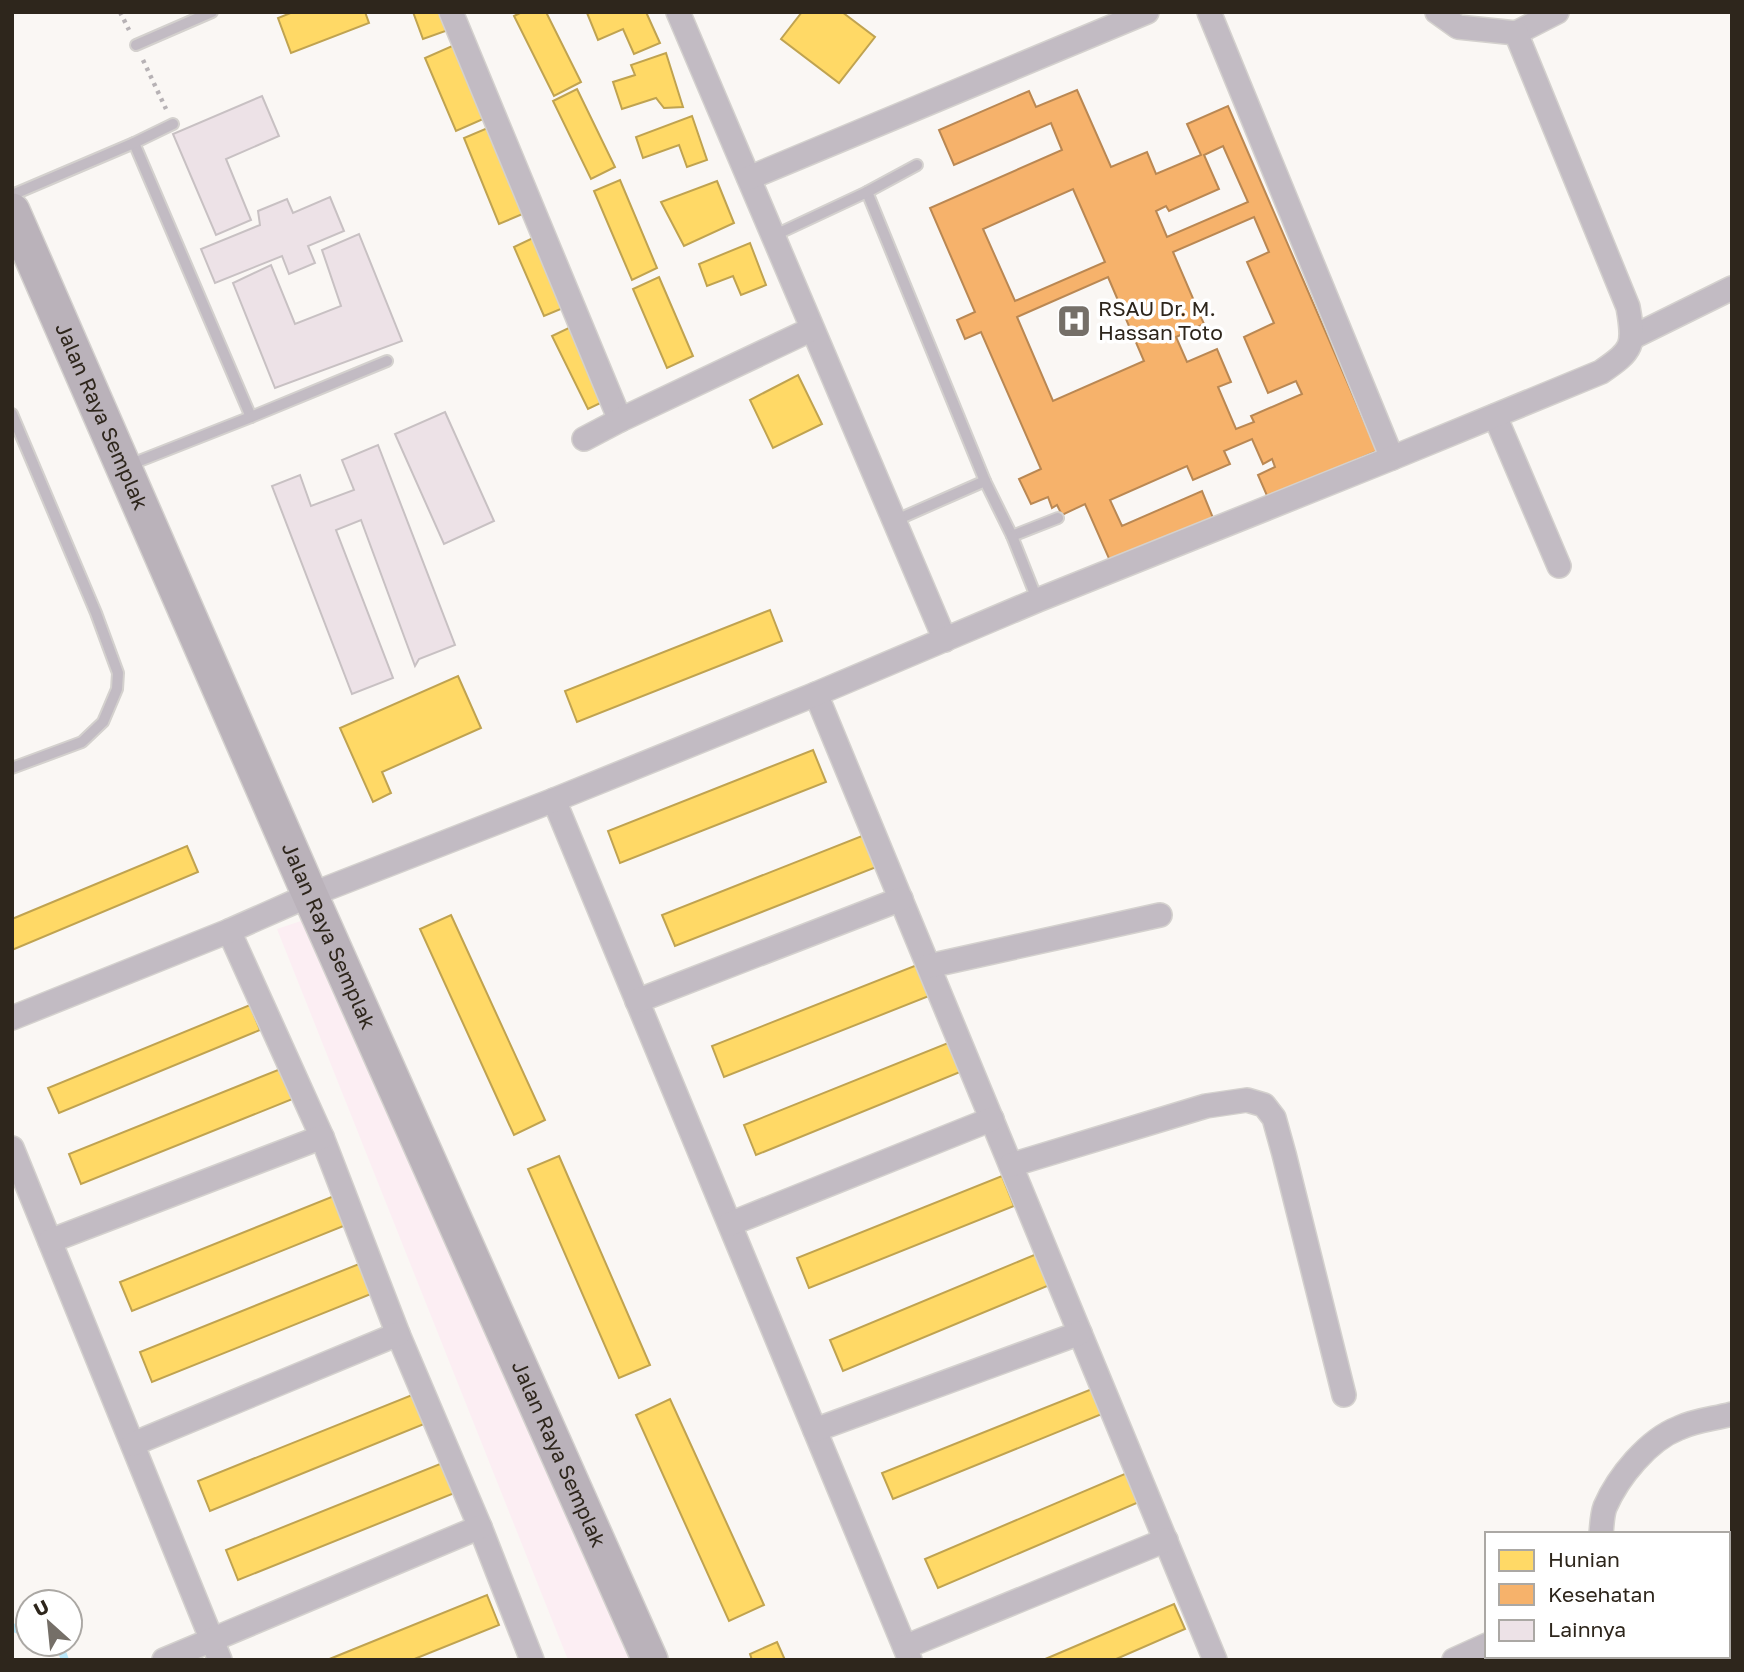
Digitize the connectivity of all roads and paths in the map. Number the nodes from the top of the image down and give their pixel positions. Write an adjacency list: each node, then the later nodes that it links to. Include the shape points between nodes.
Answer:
1 (120, 12): 10 (path)
2 (212, 12): 10 (lane)
3 (451, 12): 26 (street)
4 (678, 12): 14 (street)
5 (1147, 12): 14 (street)
6 (1209, 12): 28 (street)
7 (1437, 12): 9 (street, via 1458,27)
8 (1558, 12): 9 (street)
9 (1516, 33): 21 (street, via 1628,307)
10 (136, 45): 11 (path)
11 (173, 124): 12 (lane)
12 (134, 143): 16 (lane); 25 (lane)
13 (917, 165): 15 (lane)
14 (749, 178): 18 (street)
15 (867, 192): 18 (lane); 30 (lane)
16 (12, 195)
17 (12, 211): 29 (main road, Jalan Raya Semplak)
18 (773, 236): 20 (street)
19 (1732, 288): 21 (street)
20 (812, 328): 26 (street); 32 (street)
21 (1633, 337): 24 (street, via 1620,359 1601,372)
22 (387, 361): 25 (lane)
23 (12, 414): 38 (lane, via 118,673 117,689 103,722 82,741)
24 (1495, 416): 28 (street); 34 (street)
25 (251, 417): 29 (lane)
26 (620, 420): 27 (street)
27 (584, 439)
28 (1392, 458): 36 (street)
29 (123, 467): 40 (main road, Jalan Raya Semplak)
30 (985, 481): 32 (lane); 33 (lane)
31 (1058, 518): 33 (lane)
32 (894, 521): 36 (street)
33 (1012, 536): 35 (lane)
34 (1559, 566)
35 (1033, 589)
36 (944, 640): 37 (street)
37 (816, 694): 39 (street); 41 (street)
38 (12, 768)
39 (554, 800): 40 (street); 45 (street)
40 (310, 895): 43 (street); 67 (main road, Jalan Raya Semplak)
41 (901, 899): 44 (street); 45 (street)
42 (1160, 915): 44 (street)
43 (229, 931): 46 (street); 48 (street)
44 (929, 966): 47 (street)
45 (637, 1001): 51 (street)
46 (12, 1018)
47 (992, 1119): 50 (street); 51 (street)
48 (322, 1137): 52 (street); 54 (street)
49 (12, 1148): 52 (street)
50 (1011, 1166): 53 (street); 55 (street, via 1206,1106 1247,1100 1265,1105 1274,1118 1284,1154)
51 (730, 1224): 57 (street)
52 (50, 1241): 58 (street)
53 (1080, 1333): 57 (street); 61 (street)
54 (398, 1334): 58 (street); 59 (street)
55 (1344, 1395)
56 (1732, 1414): 60 (street, via 1677,1428 1647,1448 1604,1509)
57 (815, 1430): 64 (street)
58 (133, 1444): 63 (street)
59 (480, 1527): 63 (street); 66 (street)
60 (1601, 1532)
61 (1166, 1541): 64 (street); 68 (street)
62 (1485, 1647): 69 (street)
63 (216, 1650): 65 (street)
64 (907, 1653)
65 (164, 1660)
66 (532, 1660)
67 (650, 1660)
68 (1215, 1660)
69 (1454, 1660)

